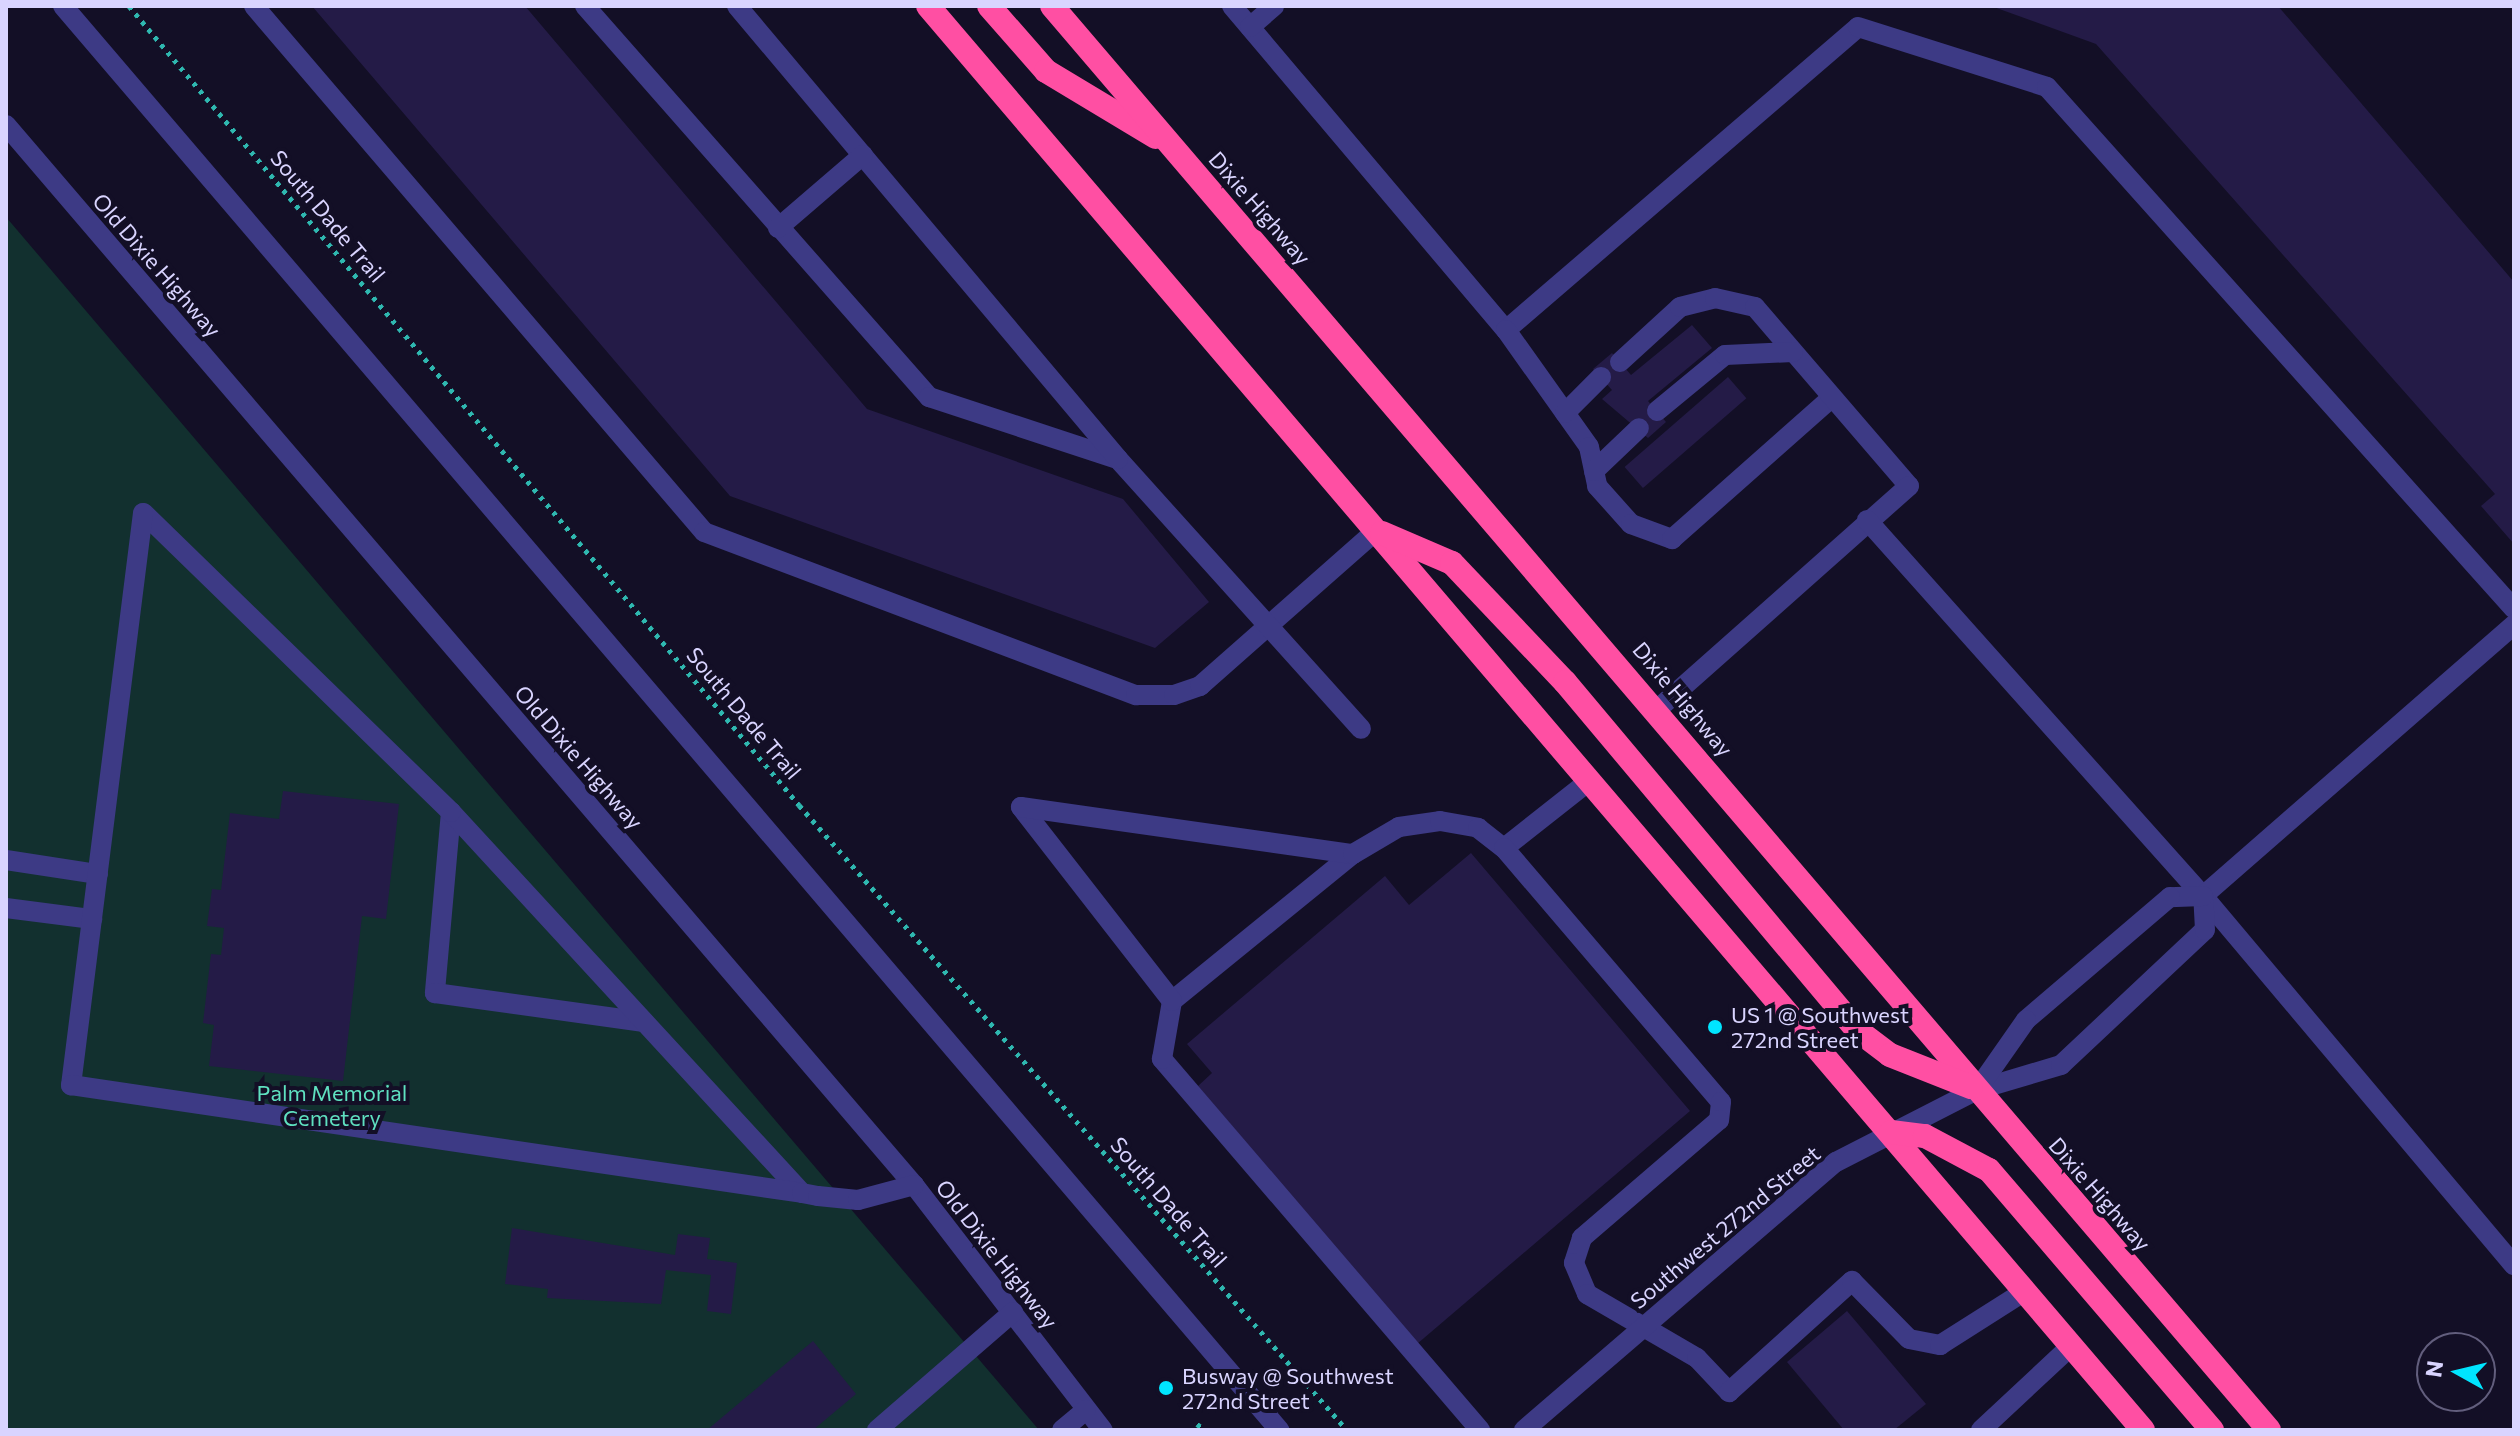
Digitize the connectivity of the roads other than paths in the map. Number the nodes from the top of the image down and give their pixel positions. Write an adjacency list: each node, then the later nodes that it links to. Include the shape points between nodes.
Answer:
1 (63, 6): 56 (street)
2 (254, 6): 28 (street, via 704,532 1136,695 1200,686)
3 (585, 6): 14 (street)
4 (737, 6): 13 (street)
5 (928, 6): 26 (highway)
6 (989, 6): 12 (highway, via 1046,71)
7 (1052, 6): 12 (highway, Dixie Highway)
8 (1232, 6): 10 (street)
9 (1274, 6): 10 (street)
10 (1250, 27): 15 (street)
11 (6, 126): 45 (street, Old Dixie Highway)
12 (1172, 146): 30 (highway, Dixie Highway)
13 (863, 155): 14 (street); 23 (street)
14 (778, 228): 23 (street, via 929,397)
15 (1506, 330): 21 (street); 27 (street, via 1858,27 2047,87)
16 (1793, 352): 17 (street, via 1755,307 1715,298 1680,307); 19 (street); 20 (street, via 1725,355)
17 (1620, 362)
18 (1601, 377): 21 (street)
19 (1829, 400): 24 (street, via 1672,539 1631,524 1597,486); 25 (street, via 1909,486)
20 (1657, 411)
21 (1565, 413): 24 (street, via 1589,447)
22 (1639, 428): 24 (street)
23 (1118, 459): 28 (street)
24 (1594, 471)
25 (1867, 520): 30 (street); 38 (street)
26 (1376, 531): 28 (street); 32 (highway); 43 (highway, via 1452,563 1565,682 1857,1030 1890,1055)
27 (2514, 609)
28 (1270, 624): 31 (street)
29 (2514, 625): 38 (street)
30 (1658, 709): 43 (highway, Dixie Highway)
31 (1361, 729)
32 (1589, 781): 34 (street); 44 (highway)
33 (451, 812): 37 (street, via 143,513); 42 (street); 42 (street, via 435,993)
34 (1504, 848): 35 (street, via 1478,828 1440,821 1399,827); 50 (street, via 1721,1102 1714,1124 1582,1238 1574,1254 1587,1294)
35 (1353, 854): 41 (street); 41 (street, via 1021,807)
36 (6, 860): 37 (street)
37 (98, 874): 40 (street)
38 (2203, 896): 43 (street, via 2170,897 2038,1010); 43 (street, Southwest 272nd Street, via 2205,930 2061,1065); 47 (street)
39 (6, 908): 40 (street)
40 (92, 919): 46 (street, via 71,1085)
41 (1172, 1001): 57 (street, via 1162,1059)
42 (644, 1022): 46 (street)
43 (1977, 1090): 44 (street, Southwest 272nd Street); 62 (highway, Dixie Highway)
44 (1891, 1132): 48 (highway); 50 (street, Southwest 272nd Street, via 1836,1162); 61 (highway, via 1925,1136 1989,1170)
45 (914, 1185): 46 (street, via 858,1200); 49 (street, Old Dixie Highway)
46 (802, 1193)
47 (2514, 1265)
48 (2025, 1291): 50 (street, via 1940,1345 1909,1339 1852,1281 1729,1392 1697,1358); 51 (highway)
49 (1013, 1312): 52 (street, Old Dixie Highway); 53 (street)
50 (1646, 1326): 58 (street, Southwest 272nd Street)
51 (2071, 1346): 59 (street); 60 (highway)
52 (1086, 1410): 54 (street); 55 (street, Old Dixie Highway)
53 (877, 1430)
54 (1062, 1430)
55 (1103, 1430)
56 (1279, 1430)
57 (1480, 1430)
58 (1524, 1430)
59 (1981, 1430)
60 (2143, 1430)
61 (2212, 1430)
62 (2269, 1430)

